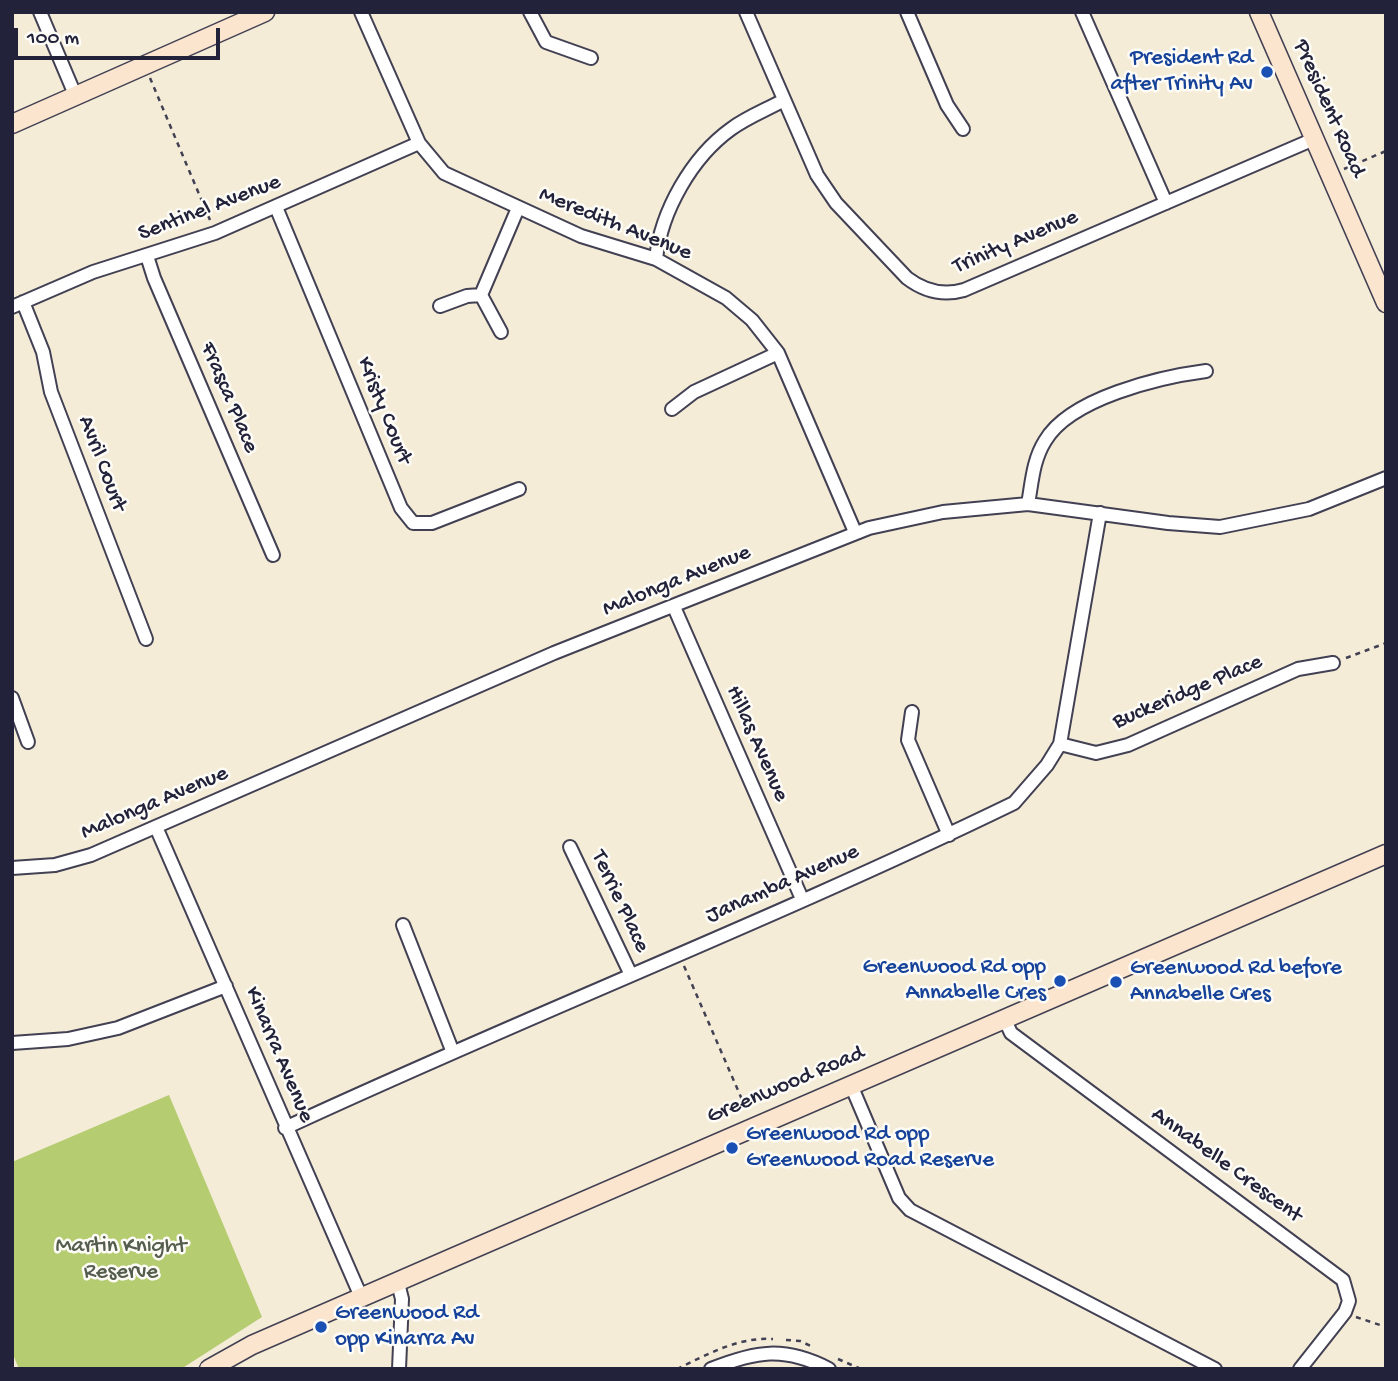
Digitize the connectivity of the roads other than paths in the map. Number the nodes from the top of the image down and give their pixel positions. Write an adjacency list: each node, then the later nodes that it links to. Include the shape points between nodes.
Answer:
1 (40, 12): 10 (street)
2 (265, 12): 10 (street)
3 (361, 12): 15 (street, Meredith Avenue)
4 (530, 12): 9 (street, via 546,41)
5 (746, 12): 11 (street, Trinity Avenue)
6 (907, 12): 13 (street)
7 (1082, 12): 16 (street)
8 (1259, 12): 14 (street, President Road)
9 (591, 58)
10 (76, 97): 12 (street)
11 (784, 100): 16 (street, Trinity Avenue, via 826,191 907,278 929,290 964,290); 20 (street, via 730,129 701,157 669,213)
12 (12, 124)
13 (962, 129)
14 (1314, 139): 16 (street, Trinity Avenue); 22 (street, President Road)
15 (419, 143): 17 (street, Sentinel Avenue); 18 (street, Meredith Avenue, via 444,173)
16 (1166, 203)
17 (276, 207): 19 (street, Sentinel Avenue); 30 (street, Kristy Court, via 401,508 413,523 432,523)
18 (518, 208): 20 (street, Meredith Avenue, via 581,236); 21 (street)
19 (147, 256): 23 (street, Sentinel Avenue, via 93,272); 34 (street, Frasca Place)
20 (656, 259): 26 (street, Meredith Avenue, via 738,307)
21 (481, 295): 24 (street); 25 (street)
22 (1386, 303)
23 (18, 304): 36 (street, Avril Court, via 43,352 51,392)
24 (440, 306)
25 (501, 332)
26 (778, 353): 28 (street, via 694,393); 33 (street, Meredith Avenue)
27 (1206, 371): 31 (street, via 1161,377 1077,411 1056,426 1036,460)
28 (672, 409)
29 (1386, 478): 32 (street, Malonga Avenue, via 1309,509 1220,527)
30 (519, 489)
31 (1028, 504): 32 (street, Malonga Avenue); 33 (street, Malonga Avenue, via 943,512)
32 (1100, 513): 41 (street, Janamba Avenue)
33 (855, 532): 35 (street, Malonga Avenue)
34 (273, 555)
35 (674, 607): 42 (street, Malonga Avenue, via 554,653); 47 (street, Hillas Avenue)
36 (146, 639)
37 (1333, 663): 41 (street, Buckeridge Place, via 1298,668 1128,745 1096,753)
38 (12, 698): 40 (street)
39 (912, 712): 43 (street, via 908,740)
40 (29, 742)
41 (1060, 744): 43 (street, Janamba Avenue, via 1014,803)
42 (156, 827): 46 (street, Malonga Avenue, via 72,861); 50 (street, Kinarra Avenue)
43 (949, 835): 47 (street, Janamba Avenue)
44 (570, 847): 49 (street, Terrie Place)
45 (1386, 854): 51 (street, Greenwood Road)
46 (12, 867)
47 (802, 899): 49 (street, Janamba Avenue)
48 (403, 925): 53 (street)
49 (631, 975): 53 (street, Janamba Avenue)
50 (226, 986): 52 (street, via 106,1031); 55 (street, Kinarra Avenue)
51 (1004, 1018): 54 (street, Greenwood Road); 63 (street, Annabelle Crescent, via 1011,1033 1335,1273 1348,1289 1345,1312)
52 (12, 1044)
53 (452, 1050): 55 (street, Janamba Avenue)
54 (851, 1085): 56 (street, Greenwood Road); 62 (street, via 899,1198 910,1210)
55 (285, 1128): 57 (street, Kinarra Avenue)
56 (398, 1283): 57 (street, Greenwood Road); 59 (street, via 402,1299)
57 (362, 1299): 58 (street, Greenwood Road, via 252,1345)
58 (209, 1369)
59 (399, 1369)
60 (710, 1369): 61 (street, via 759,1353 779,1353 807,1358)
61 (829, 1369)
62 (1215, 1369)
63 (1300, 1369)

